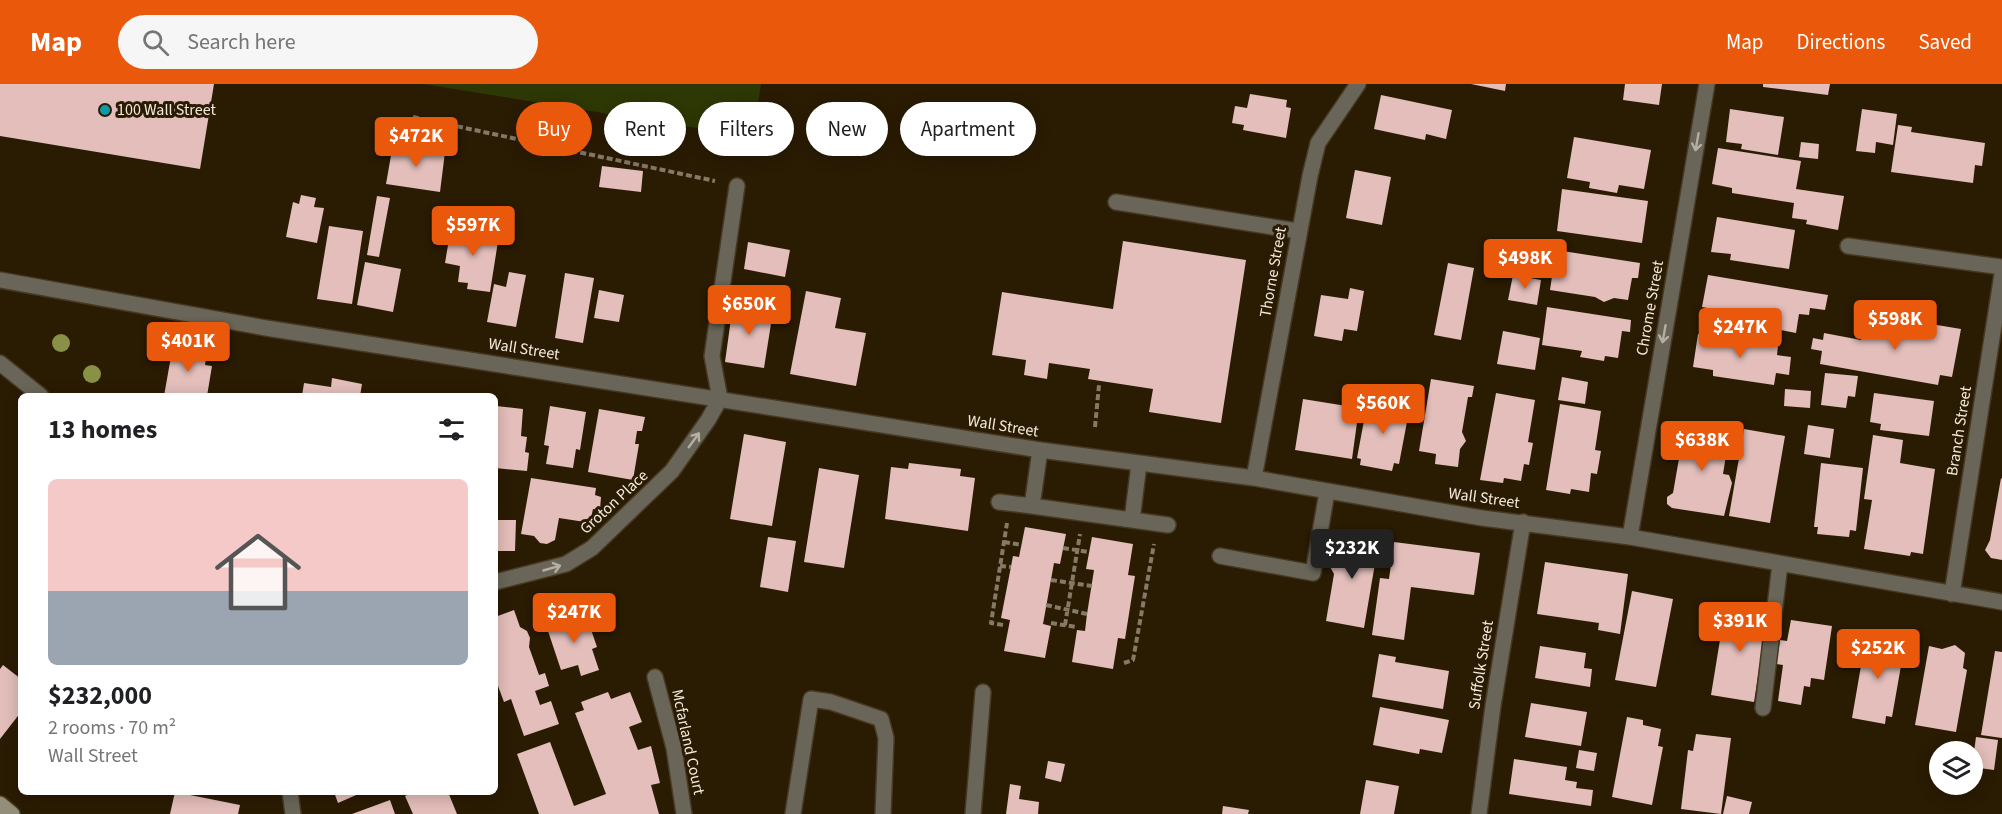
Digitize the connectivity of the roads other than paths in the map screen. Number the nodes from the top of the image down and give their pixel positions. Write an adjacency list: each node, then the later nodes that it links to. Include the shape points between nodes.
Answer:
1 (1358, 84): 5 (street, Thorne Street, via 1318,143)
2 (1707, 84): 22 (street, Chrome Street, one-way to 22)
3 (737, 186): 12 (street, via 712,356)
4 (1116, 202): 5 (street)
5 (1298, 231): 15 (street, Thorne Street)
6 (1848, 246): 7 (street)
7 (2002, 267)
8 (2002, 274): 26 (street, Branch Street)
9 (0, 280): 12 (street, Wall Street, via 266,328)
10 (0, 363): 11 (street)
11 (36, 393)
12 (720, 399): 13 (street, Wall Street); 25 (street, Groton Place, one-way to 12, via 566,564 592,548 672,471)
13 (1040, 450): 14 (street, Wall Street); 18 (street)
14 (1139, 464): 15 (street, Wall Street); 19 (street)
15 (1254, 478): 16 (street, Wall Street)
16 (1327, 492): 20 (street, Wall Street); 23 (street, via 1313,573)
17 (1005, 503): 18 (street)
18 (1032, 506): 19 (street)
19 (1132, 520): 21 (street)
20 (1523, 522): 22 (street, Wall Street); 39 (street, Suffolk Street)
21 (1161, 524)
22 (1630, 537): 24 (street, Wall Street)
23 (1220, 556)
24 (1780, 564): 26 (street, Wall Street); 30 (street)
25 (498, 581)
26 (1952, 594): 27 (street, Wall Street)
27 (2002, 602)
28 (655, 677): 35 (street, Mcfarland Court, via 674,748)
29 (983, 692): 38 (street)
30 (1763, 708)
31 (290, 795): 34 (street)
32 (0, 804): 33 (main road)
33 (12, 814)
34 (293, 814)
35 (684, 814)
36 (793, 814): 37 (street, via 811,699 881,718 886,738)
37 (883, 814)
38 (973, 814)
39 (1479, 814)

